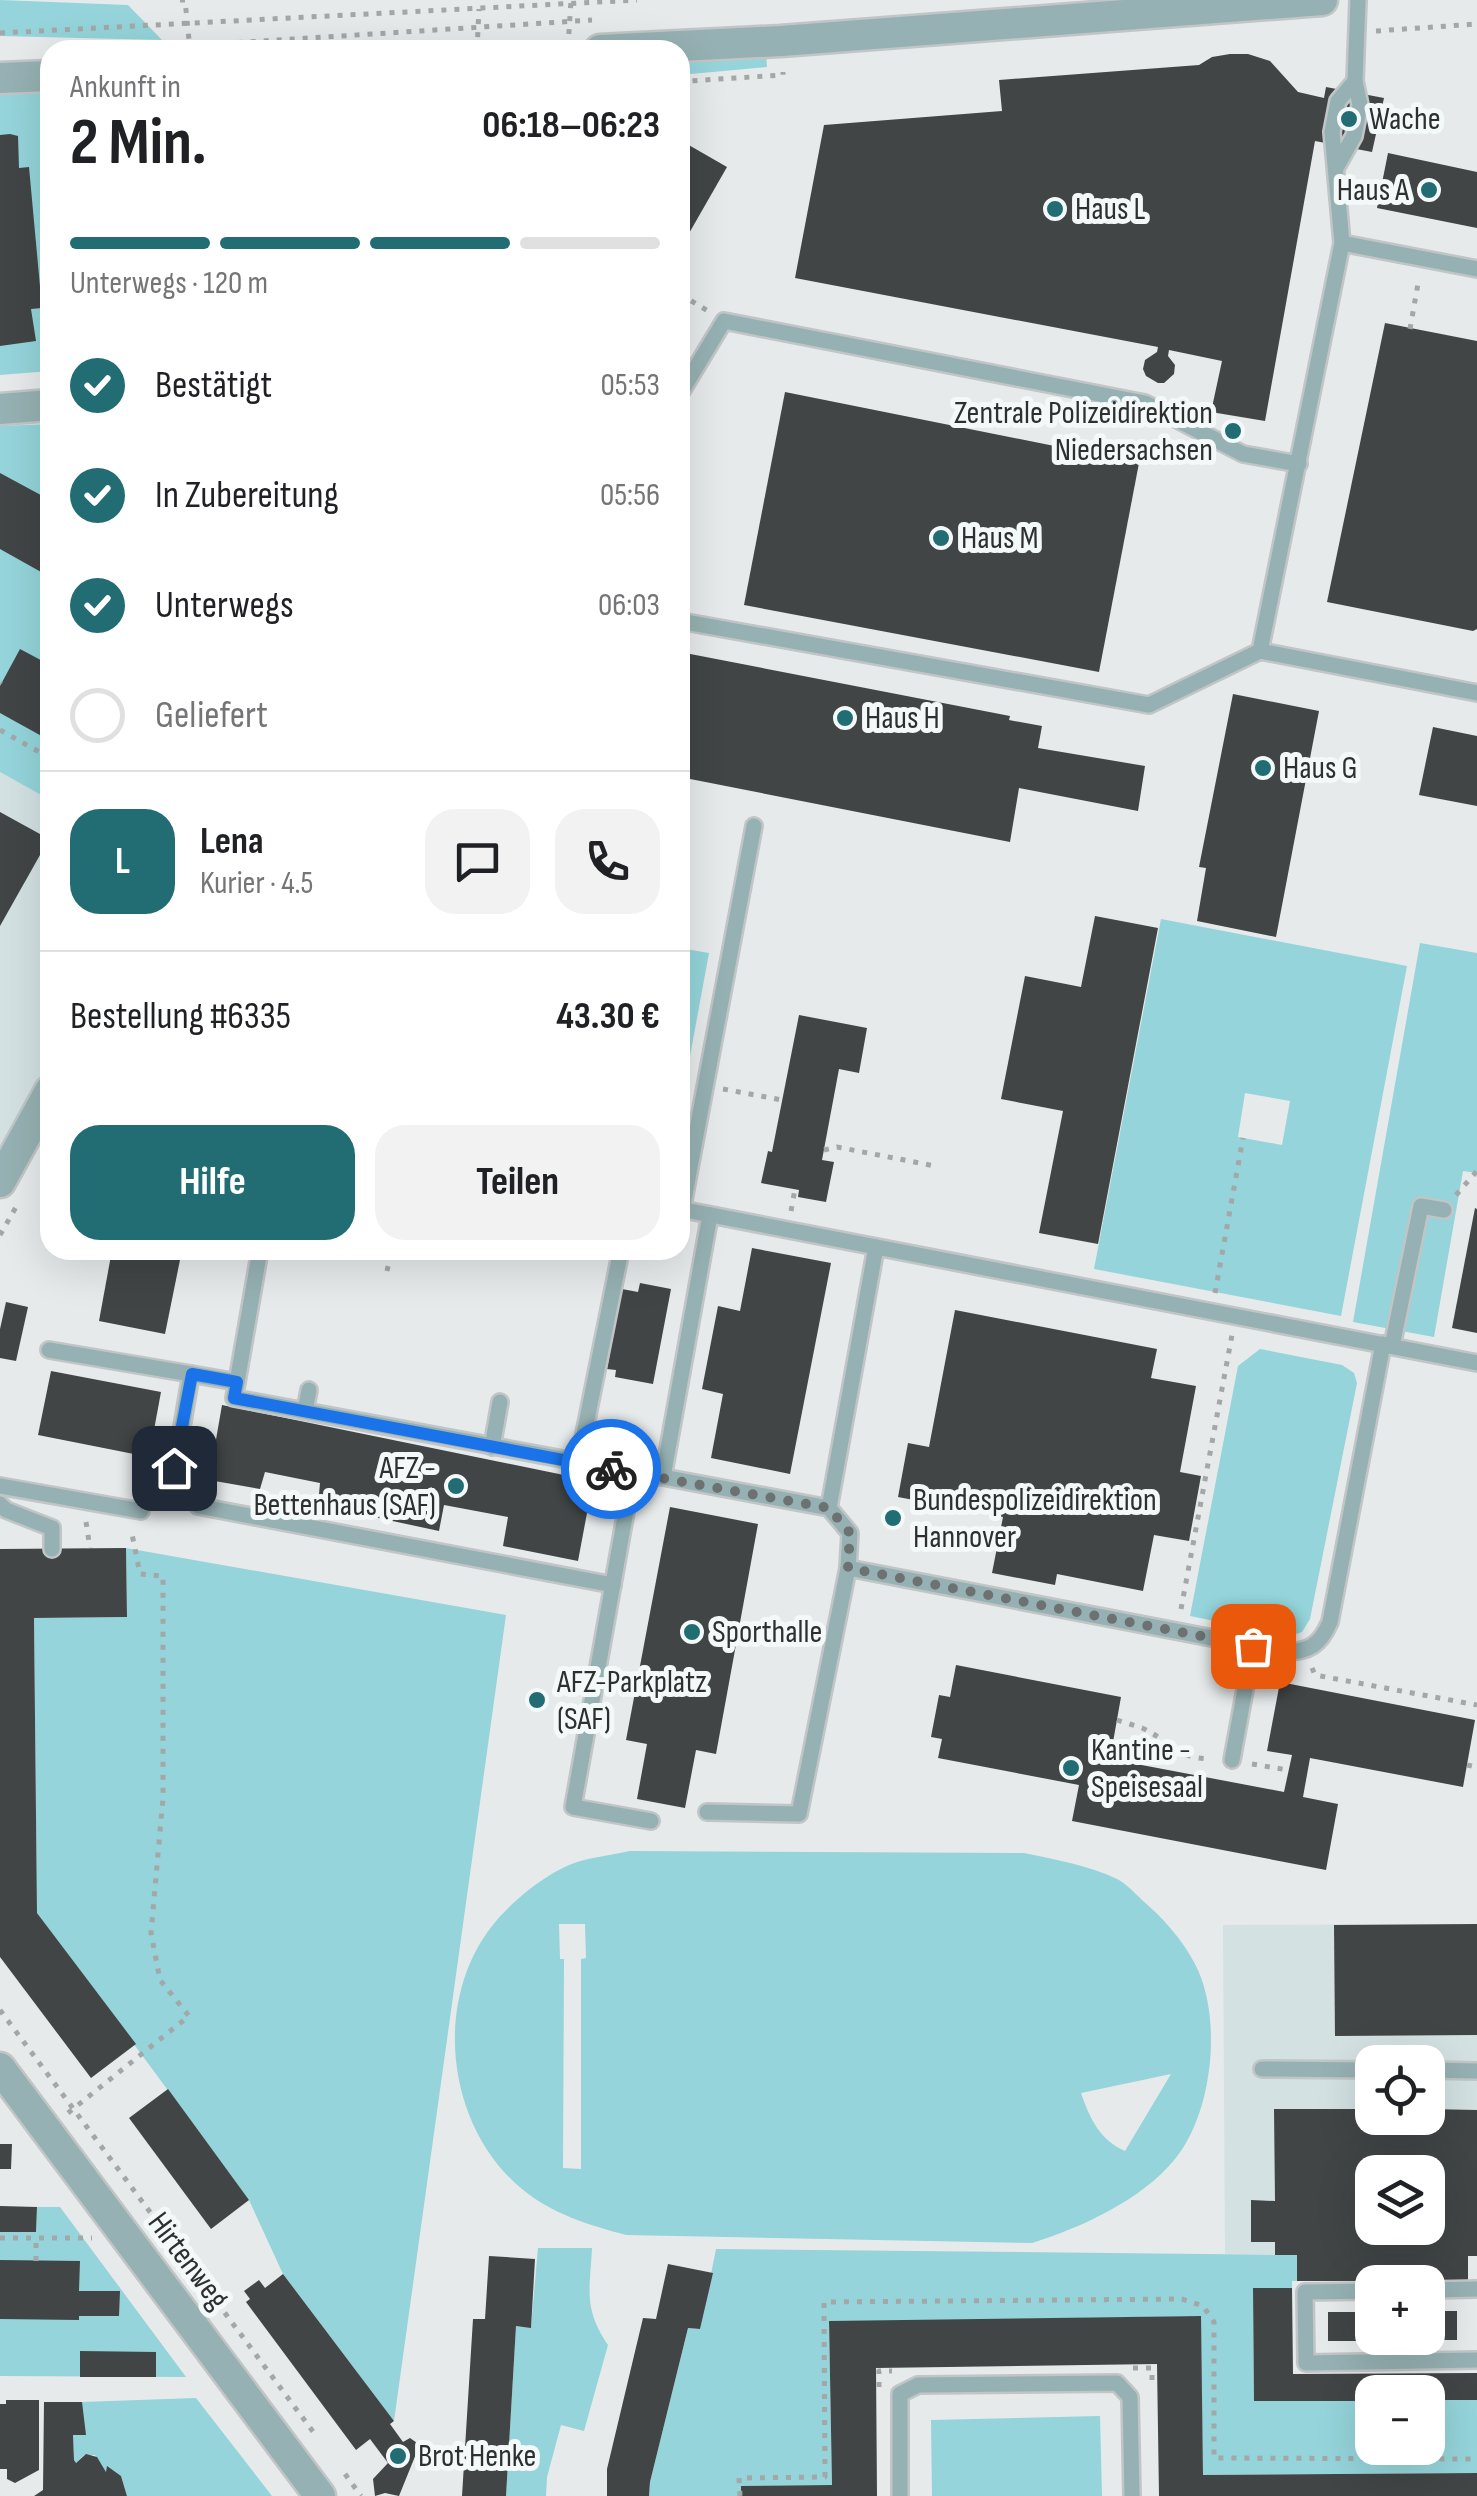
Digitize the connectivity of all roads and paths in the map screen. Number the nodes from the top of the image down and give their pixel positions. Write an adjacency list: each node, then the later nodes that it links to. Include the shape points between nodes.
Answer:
1 (184, 0): 9 (path)
2 (637, 0): 5 (path)
3 (1322, 0): 18 (street)
4 (1358, 0): 12 (lane)
5 (570, 2): 6 (path); 8 (path)
6 (479, 9): 9 (path); 11 (path)
7 (609, 19): 8 (path)
8 (570, 20): 11 (path); 17 (path)
9 (187, 24): 13 (path); 14 (path)
10 (1477, 24): 12 (path)
11 (478, 26): 15 (path); 16 (path)
12 (1358, 32): 21 (lane, via 1355,81 1338,101 1332,132)
13 (0, 33)
14 (189, 40)
15 (295, 40)
16 (477, 40)
17 (569, 40)
18 (690, 46)
19 (40, 76): 20 (street)
20 (0, 78)
21 (1342, 243): 22 (lane); 30 (lane)
22 (1422, 258): 23 (lane); 26 (path)
23 (1477, 269)
24 (690, 300): 25 (path)
25 (724, 321): 27 (lane); 30 (lane, via 1145,404 1242,454)
26 (1410, 329)
27 (690, 377)
28 (40, 406): 29 (street)
29 (0, 409)
30 (1299, 464): 32 (lane)
31 (690, 623): 32 (lane, via 1149,705)
32 (1260, 651): 33 (lane)
33 (1477, 693)
34 (0, 730): 35 (path)
35 (40, 752)
36 (754, 826): 37 (lane)
37 (706, 1086): 38 (path); 42 (lane)
38 (782, 1100)
39 (40, 1109): 45 (street)
40 (1243, 1138): 54 (path)
41 (824, 1150): 43 (path)
42 (690, 1165)
43 (934, 1166)
44 (1477, 1171): 46 (path)
45 (0, 1182)
46 (1444, 1210): 56 (lane, via 1421,1206)
47 (690, 1212): 48 (lane)
48 (710, 1215): 49 (lane); 67 (lane)
49 (876, 1247): 54 (lane); 70 (lane)
50 (258, 1260): 60 (lane)
51 (390, 1260): 53 (path)
52 (619, 1260): 65 (lane)
53 (387, 1271)
54 (1212, 1311): 55 (lane)
55 (1236, 1316): 56 (lane); 75 (path)
56 (1388, 1345): 58 (lane); 77 (lane, via 1330,1622 1322,1640)
57 (49, 1350): 59 (lane)
58 (1477, 1363)
59 (192, 1374): 60 (lane); 74 (lane, via 174,1468 198,1506)
60 (237, 1382): 63 (lane, via 234,1398)
61 (309, 1390): 63 (lane)
62 (500, 1402): 64 (lane)
63 (305, 1411): 64 (lane)
64 (492, 1447): 65 (lane)
65 (578, 1464): 66 (lane)
66 (634, 1472): 67 (lane); 74 (lane)
67 (663, 1478): 70 (lane)
68 (0, 1486): 71 (lane)
69 (0, 1504): 72 (lane, via 52,1528)
70 (829, 1508): 73 (lane, via 850,1533)
71 (134, 1510): 92 (path, via 140,1574 162,1576 163,1798 150,1933 160,1980 189,2016)
72 (52, 1549)
73 (848, 1568): 75 (lane); 84 (lane, via 799,1814)
74 (614, 1585): 85 (lane, via 573,1808)
75 (1177, 1632): 76 (lane)
76 (1253, 1646): 77 (lane); 80 (lane)
77 (1305, 1652): 78 (path, via 1316,1675)
78 (1477, 1705)
79 (1117, 1720): 80 (path, via 1194,1759)
80 (1232, 1760): 83 (path)
81 (1467, 1765): 82 (path)
82 (1477, 1767)
83 (1288, 1770)
84 (707, 1812)
85 (651, 1821)
86 (0, 2010): 92 (path)
87 (0, 2068): 96 (street, Hirtenweg)
88 (1262, 2069): 89 (lane)
89 (1355, 2070)
90 (1445, 2070): 91 (lane)
91 (1477, 2071)
92 (73, 2109): 93 (path); 104 (path)
93 (60, 2120)
94 (0, 2238): 95 (path)
95 (36, 2238): 96 (path); 97 (path)
96 (126, 2238): 106 (street, Hirtenweg)
97 (36, 2261)
98 (1477, 2289): 99 (lane)
99 (1445, 2290)
100 (1355, 2291): 101 (lane, via 1305,2292 1306,2362)
101 (1477, 2360)
102 (1202, 2422): 103 (path)
103 (1213, 2422)
104 (315, 2434)
105 (338, 2465): 107 (path)
106 (320, 2496)
107 (361, 2496)
108 (900, 2496): 109 (lane, via 900,2394 918,2384 1117,2383 1130,2397)
109 (1132, 2496)

